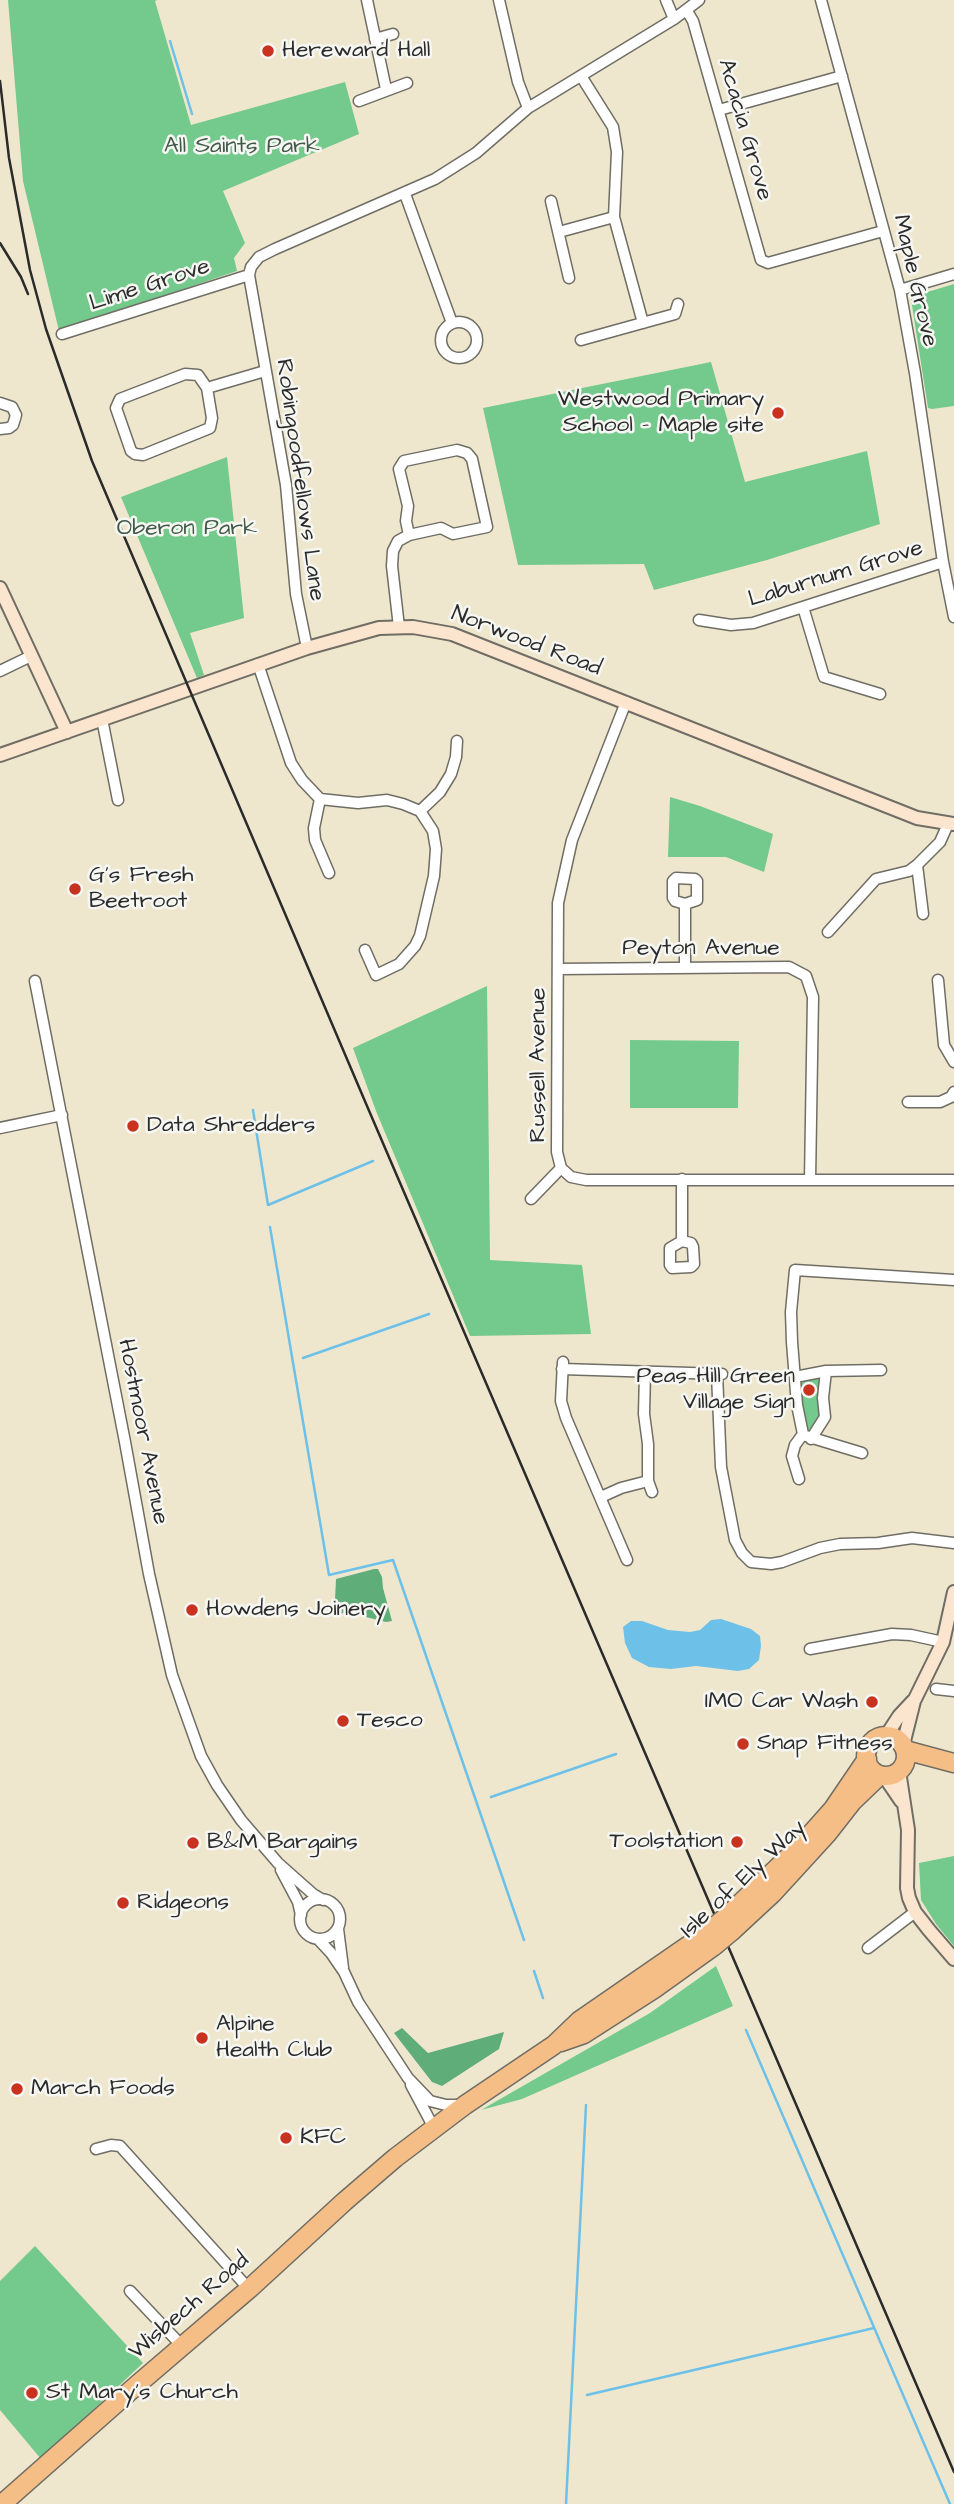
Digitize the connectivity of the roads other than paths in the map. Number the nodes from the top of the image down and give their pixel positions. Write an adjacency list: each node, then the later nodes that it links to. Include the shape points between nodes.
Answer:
1 (367, 0): 9 (street)
2 (499, 0): 15 (street)
3 (666, 0): 7 (street)
4 (699, 0): 6 (street)
5 (821, 0): 11 (street, Maple Grove)
6 (687, 11): 7 (street); 16 (street, Acacia Grove)
7 (674, 19): 10 (street)
8 (393, 34): 9 (street)
9 (375, 39): 13 (street)
10 (581, 76): 15 (street); 19 (street, via 613,127 618,152)
11 (842, 76): 16 (street); 20 (street, Maple Grove)
12 (407, 83): 13 (street)
13 (386, 89): 14 (street)
14 (359, 101)
15 (528, 108): 17 (street, via 477,153)
16 (719, 110): 20 (street, Acacia Grove, via 761,260 768,263)
17 (405, 194): 23 (street, via 259,257); 27 (street)
18 (551, 201): 21 (street)
19 (614, 217): 21 (street); 28 (street)
20 (883, 231): 25 (street, Maple Grove)
21 (559, 232): 24 (street)
22 (954, 274): 25 (street)
23 (249, 275): 29 (street, Lime Grove); 31 (street, Robingoodfellows Lane)
24 (569, 278)
25 (900, 290): 36 (street, Maple Grove)
26 (678, 304): 28 (street, via 675,314)
27 (452, 323)
28 (643, 323): 30 (street)
29 (62, 334)
30 (582, 340)
31 (265, 371): 32 (street); 42 (street, Robingoodfellows Lane, via 286,485 296,594)
32 (207, 388): 32 (street, via 210,428 143,454 131,450 116,408 120,399 185,374 198,375)
33 (0, 403): 34 (street, via 12,407 16,415 13,425)
34 (0, 429)
35 (409, 535): 35 (street, via 400,469 404,461 457,450 467,453 487,527 453,534 441,528); 41 (street, via 398,541 393,551)
36 (943, 562): 38 (street, Laburnum Grove); 39 (street, Maple Grove)
37 (0, 588): 43 (street)
38 (803, 607): 40 (street, Laburnum Grove, via 753,623); 46 (street, via 824,677)
39 (954, 617)
40 (699, 620)
41 (399, 627): 42 (street, Norwood Road); 47 (street, Norwood Road, via 452,634)
42 (307, 648): 44 (street, Norwood Road)
43 (31, 656): 45 (street); 49 (street)
44 (258, 664): 48 (street, Norwood Road); 52 (street, via 291,763)
45 (0, 671)
46 (880, 694)
47 (626, 702): 55 (street, Norwood Road, via 895,809); 63 (street, Russell Avenue, via 572,841 558,903)
48 (102, 719): 49 (street, Norwood Road); 53 (street)
49 (67, 732): 51 (street, Norwood Road)
50 (457, 741): 54 (street, via 451,774)
51 (0, 755)
52 (320, 799): 54 (street, via 387,800); 57 (street, via 315,841)
53 (118, 800)
54 (420, 811): 61 (street, via 433,831 436,849 420,936 399,964 376,975)
55 (951, 824): 56 (street)
56 (917, 865): 59 (street); 60 (street, via 876,879)
57 (329, 873)
58 (685, 904): 62 (street)
59 (923, 914)
60 (828, 932)
61 (365, 950)
62 (685, 968): 63 (street, Peyton Avenue); 73 (street, Peyton Avenue, via 789,968 806,976 813,997)
63 (558, 969): 71 (street, Russell Avenue)
64 (938, 980): 66 (street, via 944,1045)
65 (35, 981): 69 (street, Hostmoor Avenue)
66 (954, 1062)
67 (954, 1091): 68 (street, via 940,1102)
68 (908, 1102)
69 (62, 1115): 70 (street); 100 (street, Hostmoor Avenue, via 172,1675 191,1733 212,1776)
70 (0, 1128)
71 (561, 1168): 72 (street, Russell Avenue, via 571,1177 586,1180); 75 (street)
72 (682, 1179): 73 (street, Russell Avenue); 76 (street)
73 (810, 1180): 74 (street, Russell Avenue)
74 (954, 1180)
75 (531, 1199)
76 (682, 1241)
77 (954, 1280): 81 (street, via 794,1270)
78 (881, 1370): 79 (street)
79 (826, 1371): 81 (street); 82 (street, via 825,1417)
80 (645, 1372): 85 (street); 87 (street, via 563,1365 561,1401); 88 (street, via 720,1374 721,1467 735,1540 751,1562 782,1562 840,1544 912,1538)
81 (795, 1377): 82 (street, via 797,1405)
82 (807, 1437): 83 (street); 84 (street, via 795,1445 792,1456)
83 (862, 1453)
84 (799, 1479)
85 (648, 1481): 86 (street); 87 (street)
86 (652, 1492)
87 (601, 1497): 89 (street)
88 (954, 1543)
89 (627, 1560)
90 (954, 1592): 91 (street)
91 (943, 1642): 92 (street, via 892,1634); 95 (street)
92 (810, 1649)
93 (936, 1689): 94 (street)
94 (954, 1691)
95 (914, 1701): 96 (street); 99 (street)
96 (886, 1736): 97 (highway, via 872,1742); 99 (highway, via 898,1740)
97 (867, 1759): 99 (highway, via 872,1769); 104 (highway, Isle of Ely Way, via 833,1809)
98 (945, 1761): 99 (highway)
99 (896, 1763): 102 (street, via 908,1830 907,1888); 104 (highway, Isle of Ely Way, via 852,1802 773,1893)
100 (278, 1863): 101 (street, Hostmoor Avenue); 103 (street, Hostmoor Avenue)
101 (323, 1900): 103 (street, via 309,1903); 105 (street, via 339,1913)
102 (915, 1912): 107 (street); 108 (street)
103 (301, 1914): 106 (street, via 305,1933)
104 (729, 1924): 111 (highway, Isle of Ely Way, bridge, via 579,2021 554,2045)
105 (338, 1929): 106 (street); 109 (street)
106 (318, 1939): 109 (street)
107 (867, 1948)
108 (954, 1959)
109 (344, 1972): 110 (street, via 358,2002)
110 (408, 2078): 111 (street, via 430,2101); 112 (street)
111 (465, 2105): 112 (highway, Isle of Ely Way)
112 (434, 2128): 114 (highway, Isle of Ely Way)
113 (96, 2149): 115 (street, via 120,2146)
114 (345, 2201): 115 (highway, Wisbech Road)
115 (249, 2289): 117 (highway, Wisbech Road)
116 (130, 2291): 117 (street)
117 (182, 2346): 118 (highway, Wisbech Road)
118 (2, 2504)

